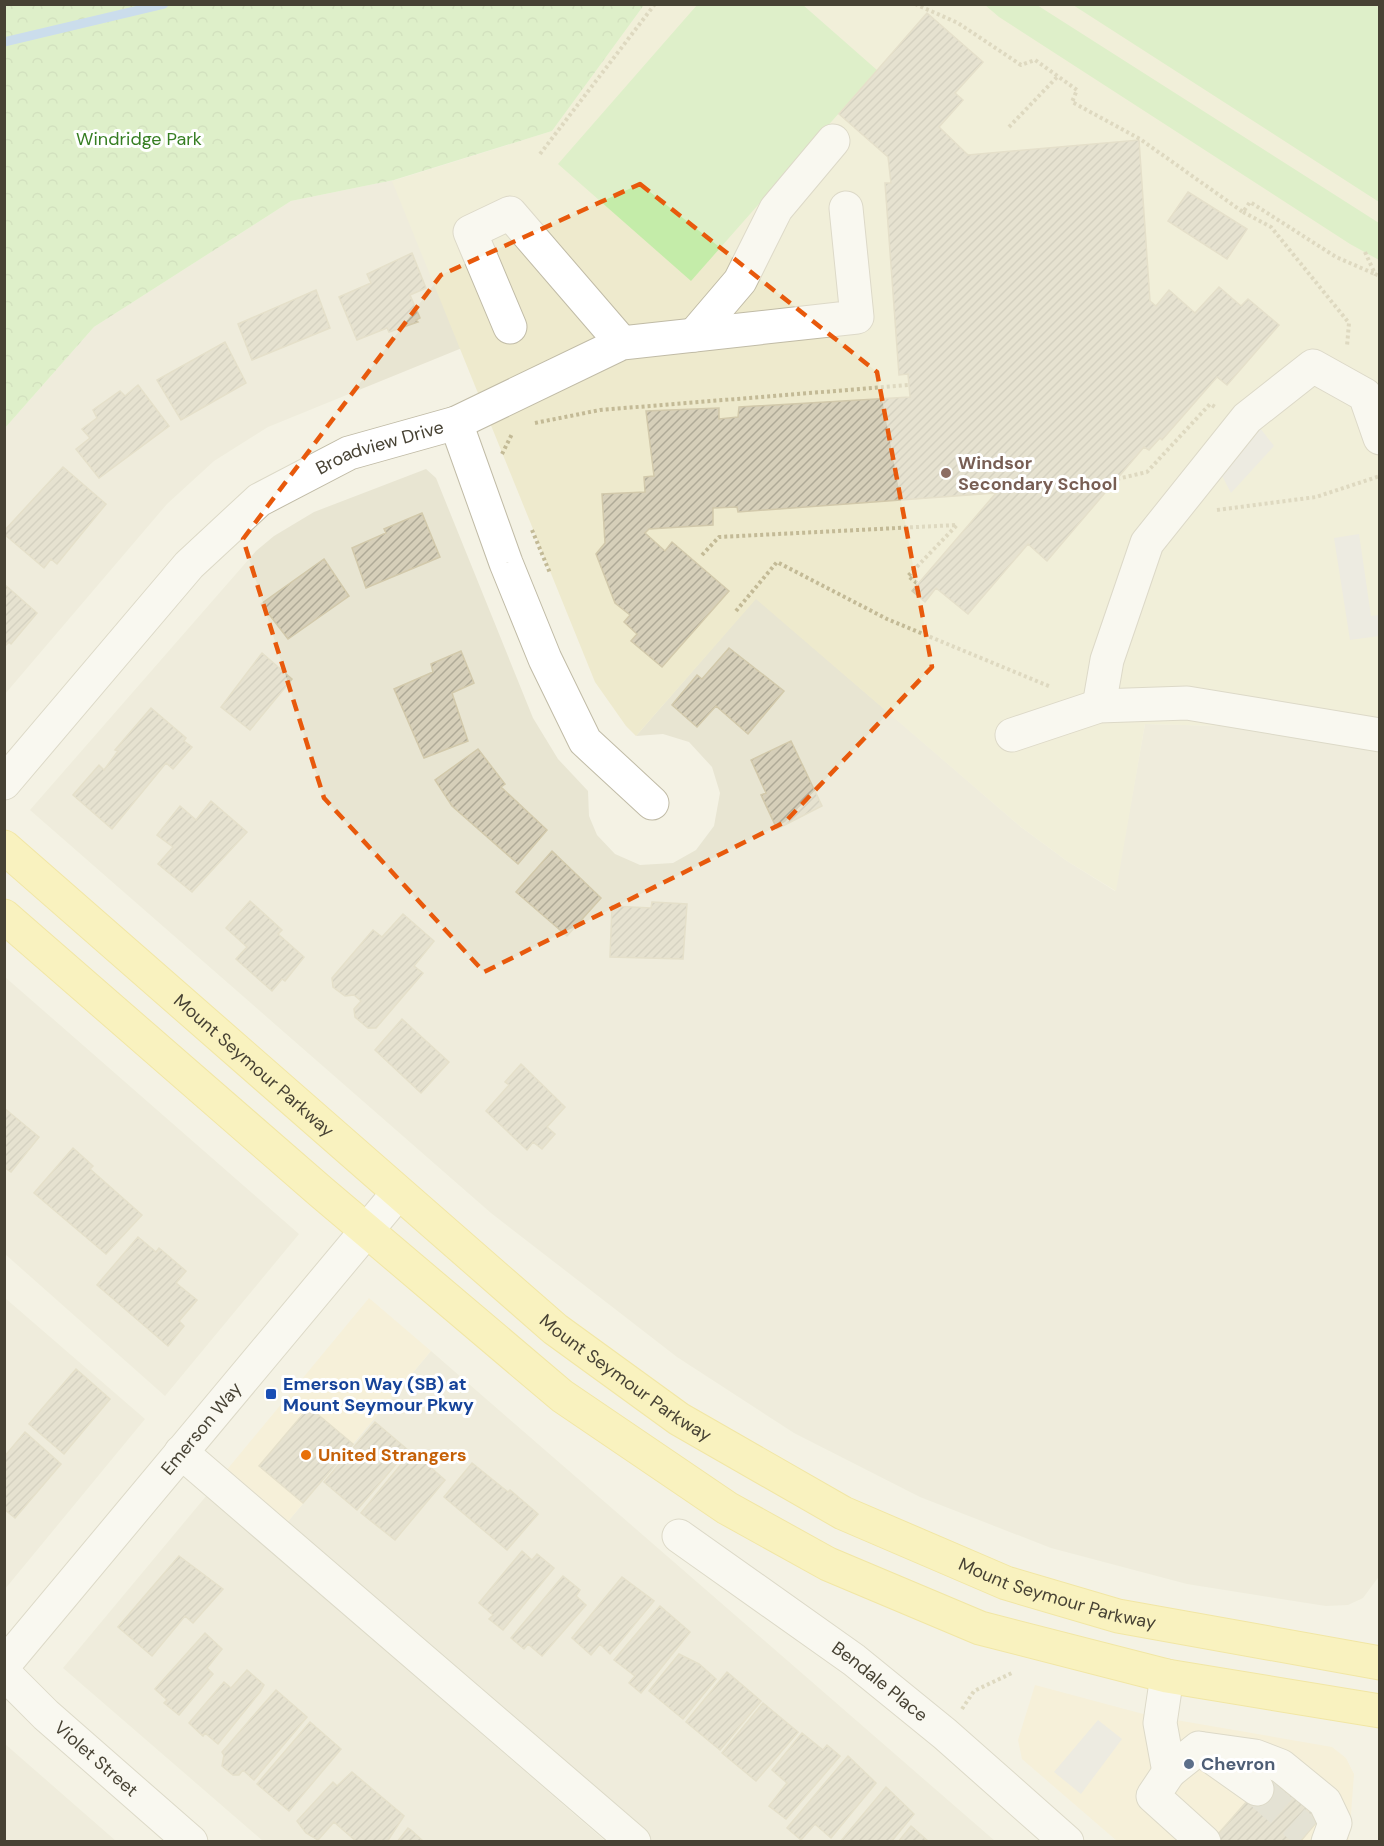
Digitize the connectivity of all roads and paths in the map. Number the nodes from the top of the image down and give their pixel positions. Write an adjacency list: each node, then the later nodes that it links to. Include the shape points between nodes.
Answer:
1 (655, 4): 6 (path)
2 (915, 4): 3 (path, via 958,23 1021,65 1035,60)
3 (1058, 76): 4 (path); 8 (path, via 1077,90 1072,102 1140,139)
4 (1009, 127)
5 (833, 141): 12 (street, via 776,209 740,281)
6 (540, 154)
7 (846, 208): 12 (street, via 857,317)
8 (1243, 212): 10 (path, via 1250,202 1336,257); 14 (path, via 1271,227 1349,323)
9 (1365, 252): 10 (path)
10 (1377, 275)
11 (510, 327): 13 (street, via 470,232 510,213)
12 (694, 335): 13 (street)
13 (622, 343): 16 (street)
14 (1347, 346)
15 (909, 385): 17 (path, via 600,410)
16 (456, 423): 31 (street, Broadview Drive, via 350,453 259,500 189,565); 32 (street, Broadview Drive, via 540,649 585,741)
17 (528, 427)
18 (519, 430): 20 (path, via 512,434)
19 (1380, 438): 28 (street, via 1365,395 1313,366 1247,418 1147,543 1107,660)
20 (501, 456)
21 (1380, 476): 22 (path, via 1316,497)
22 (1209, 511)
23 (528, 520): 25 (path)
24 (702, 555): 26 (path, via 719,537 957,525 908,576)
25 (550, 573)
26 (918, 584)
27 (736, 610): 28 (path, via 777,562 887,619)
28 (1099, 706): 29 (street); 30 (street, via 1187,703)
29 (1012, 735)
30 (1380, 735)
31 (4, 783)
32 (652, 803)
33 (4, 847): 35 (main road, Mount Seymour Parkway)
34 (4, 916): 36 (main road)
35 (398, 1193): 36 (street, Emerson Way); 39 (main road, Mount Seymour Parkway, via 565,1337 679,1419 843,1513 1006,1583 1118,1616)
36 (366, 1231): 37 (street, Emerson Way); 43 (main road, via 562,1396 727,1508 828,1564 980,1628)
37 (181, 1452): 40 (street, Emerson Way); 51 (street)
38 (679, 1536): 45 (street, Bendale Place, via 854,1660)
39 (1380, 1663)
40 (4, 1665)
41 (4, 1672): 50 (street, Violet Street, via 46,1715)
42 (1014, 1672): 45 (path, via 974,1691)
43 (1167, 1676): 44 (main road); 47 (street, via 1160,1723)
44 (1380, 1711)
45 (945, 1734): 52 (street, Bendale Place)
46 (1199, 1748): 47 (street); 48 (street); 49 (street, via 1255,1756 1281,1766 1325,1802 1335,1823)
47 (1161, 1784): 53 (street); 54 (street)
48 (1257, 1789)
49 (1318, 1839)
50 (191, 1842)
51 (634, 1842)
52 (1067, 1842)
53 (1167, 1842)
54 (1204, 1842)

